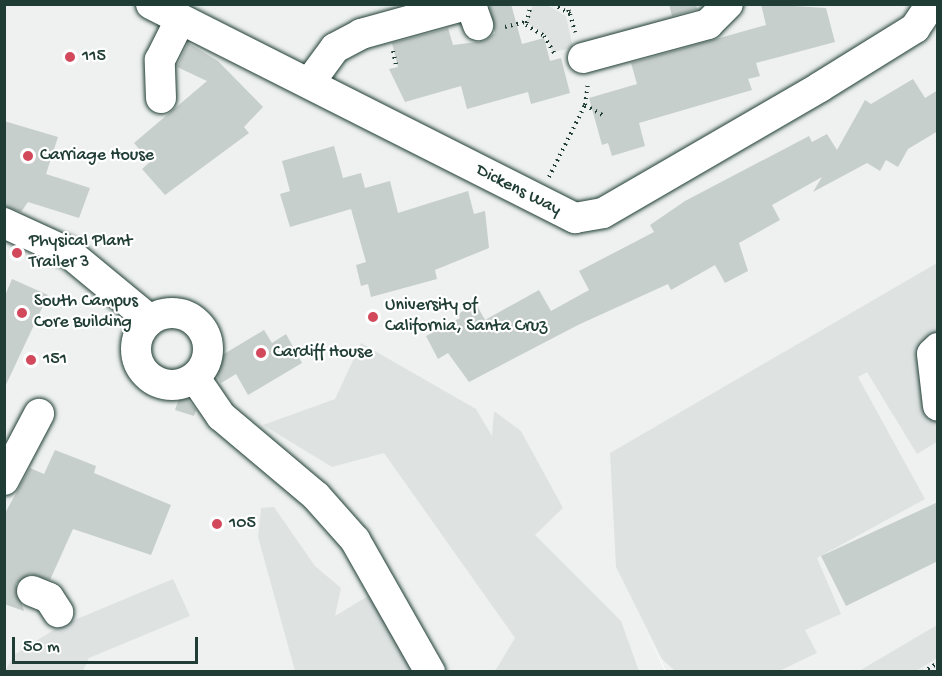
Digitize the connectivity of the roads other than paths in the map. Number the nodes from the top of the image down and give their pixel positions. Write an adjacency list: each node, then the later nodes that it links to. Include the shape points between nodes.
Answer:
1 (151, 4): 4 (street, Dickens Way)
2 (728, 4): 6 (street, via 708,24)
3 (931, 4): 7 (street, Dickens Way, via 915,28 603,213 575,218 536,202)
4 (180, 20): 7 (street, Dickens Way); 8 (street, via 160,60)
5 (478, 25): 7 (street, via 473,10 462,6 361,34 335,48)
6 (582, 53)
7 (310, 82)
8 (161, 98)
9 (4, 222): 10 (street, via 69,253)
10 (150, 320): 12 (street, via 172,313 202,328 208,351); 12 (street, via 135,352 145,374 166,385)
11 (938, 348): 13 (street, via 932,354)
12 (195, 378): 18 (street, via 221,416 277,462 355,540)
13 (938, 406)
14 (39, 414): 15 (street)
15 (4, 480)
16 (32, 591): 17 (street, via 49,598)
17 (58, 612)
18 (430, 672)

